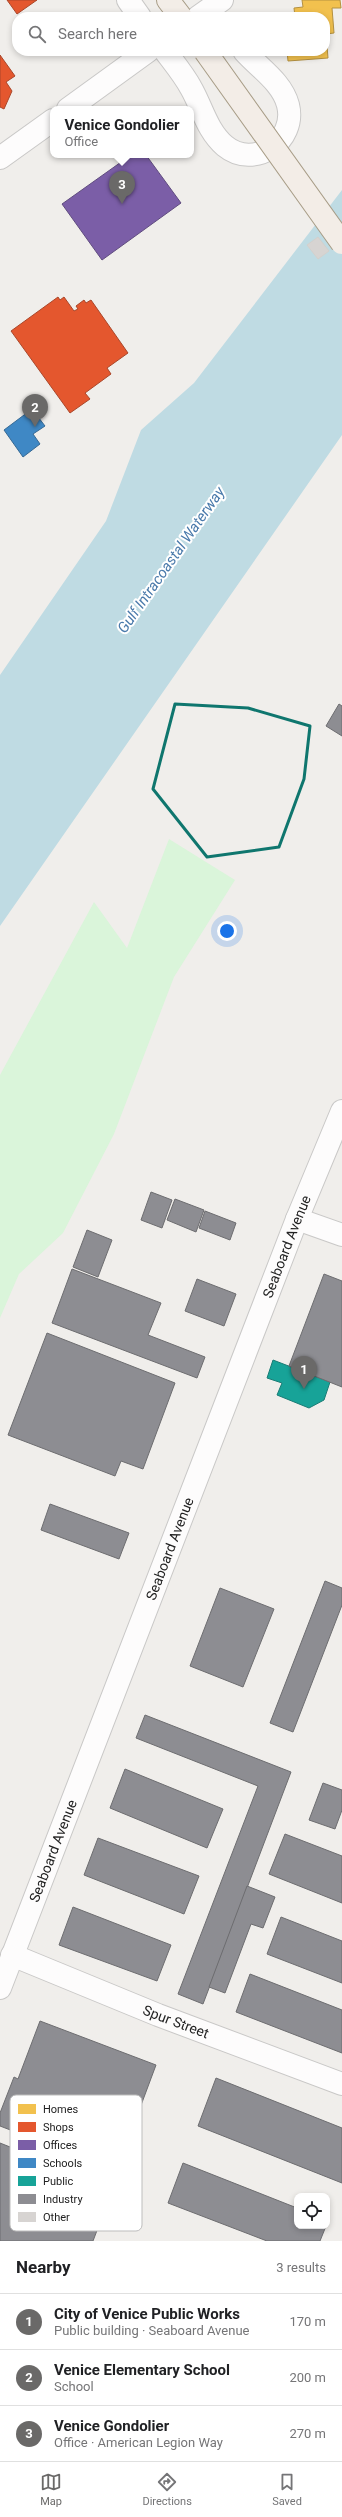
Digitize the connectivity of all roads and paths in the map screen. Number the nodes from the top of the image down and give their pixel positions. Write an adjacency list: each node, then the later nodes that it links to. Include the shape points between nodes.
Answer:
1 (128, 0): 3 (street)
2 (168, 0): 4 (main road)
3 (136, 12)
4 (177, 12)
5 (141, 56): 9 (street)
6 (169, 56): 8 (street, via 191,87 217,138 234,152 250,155 263,152 278,143 288,129 290,114 286,98 280,88)
7 (209, 56): 12 (main road, bridge)
8 (249, 56)
9 (72, 106)
10 (50, 122): 11 (street)
11 (0, 158)
12 (342, 243)
13 (342, 1111): 14 (street, Seaboard Avenue)
14 (297, 1219): 15 (street); 16 (street, Seaboard Avenue)
15 (342, 1235)
16 (12, 1955): 17 (street, Seaboard Avenue); 18 (street, Spur Street, via 158,2015)
17 (0, 1988)
18 (342, 2084)

